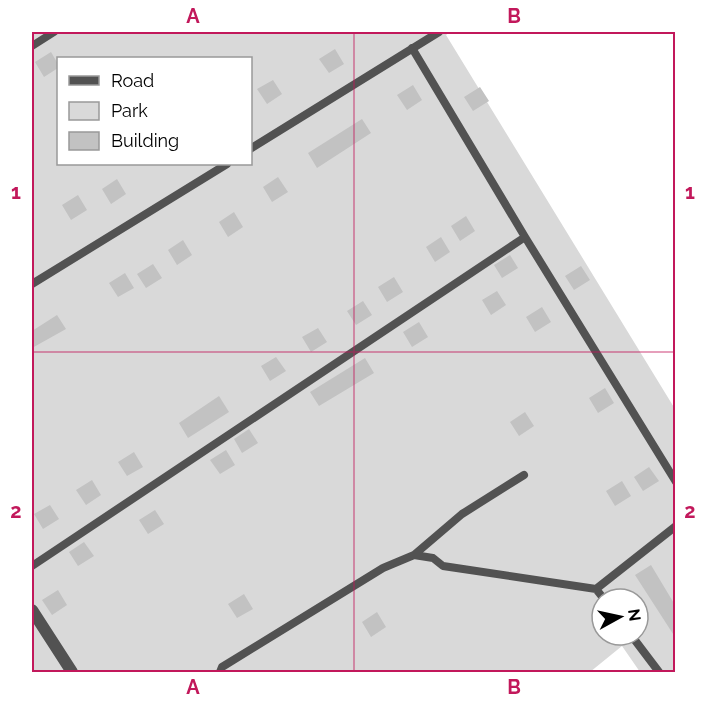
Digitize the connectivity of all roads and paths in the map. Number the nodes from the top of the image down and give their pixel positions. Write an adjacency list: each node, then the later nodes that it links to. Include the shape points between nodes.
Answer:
1 (54, 32): 3 (lane)
2 (439, 32): 4 (lane)
3 (32, 46)
4 (412, 48): 5 (lane); 7 (lane)
5 (252, 148)
6 (225, 165): 8 (lane)
7 (525, 237): 10 (lane); 13 (lane)
8 (32, 284)
9 (524, 475): 12 (lane, via 462,514)
10 (675, 482)
11 (675, 526): 14 (lane)
12 (414, 555): 15 (lane, via 433,558 443,566); 19 (lane, via 383,568 222,667)
13 (32, 566)
14 (599, 587)
15 (590, 588)
16 (32, 610): 18 (street)
17 (640, 647): 20 (lane)
18 (72, 672)
19 (220, 672)
20 (659, 672)

